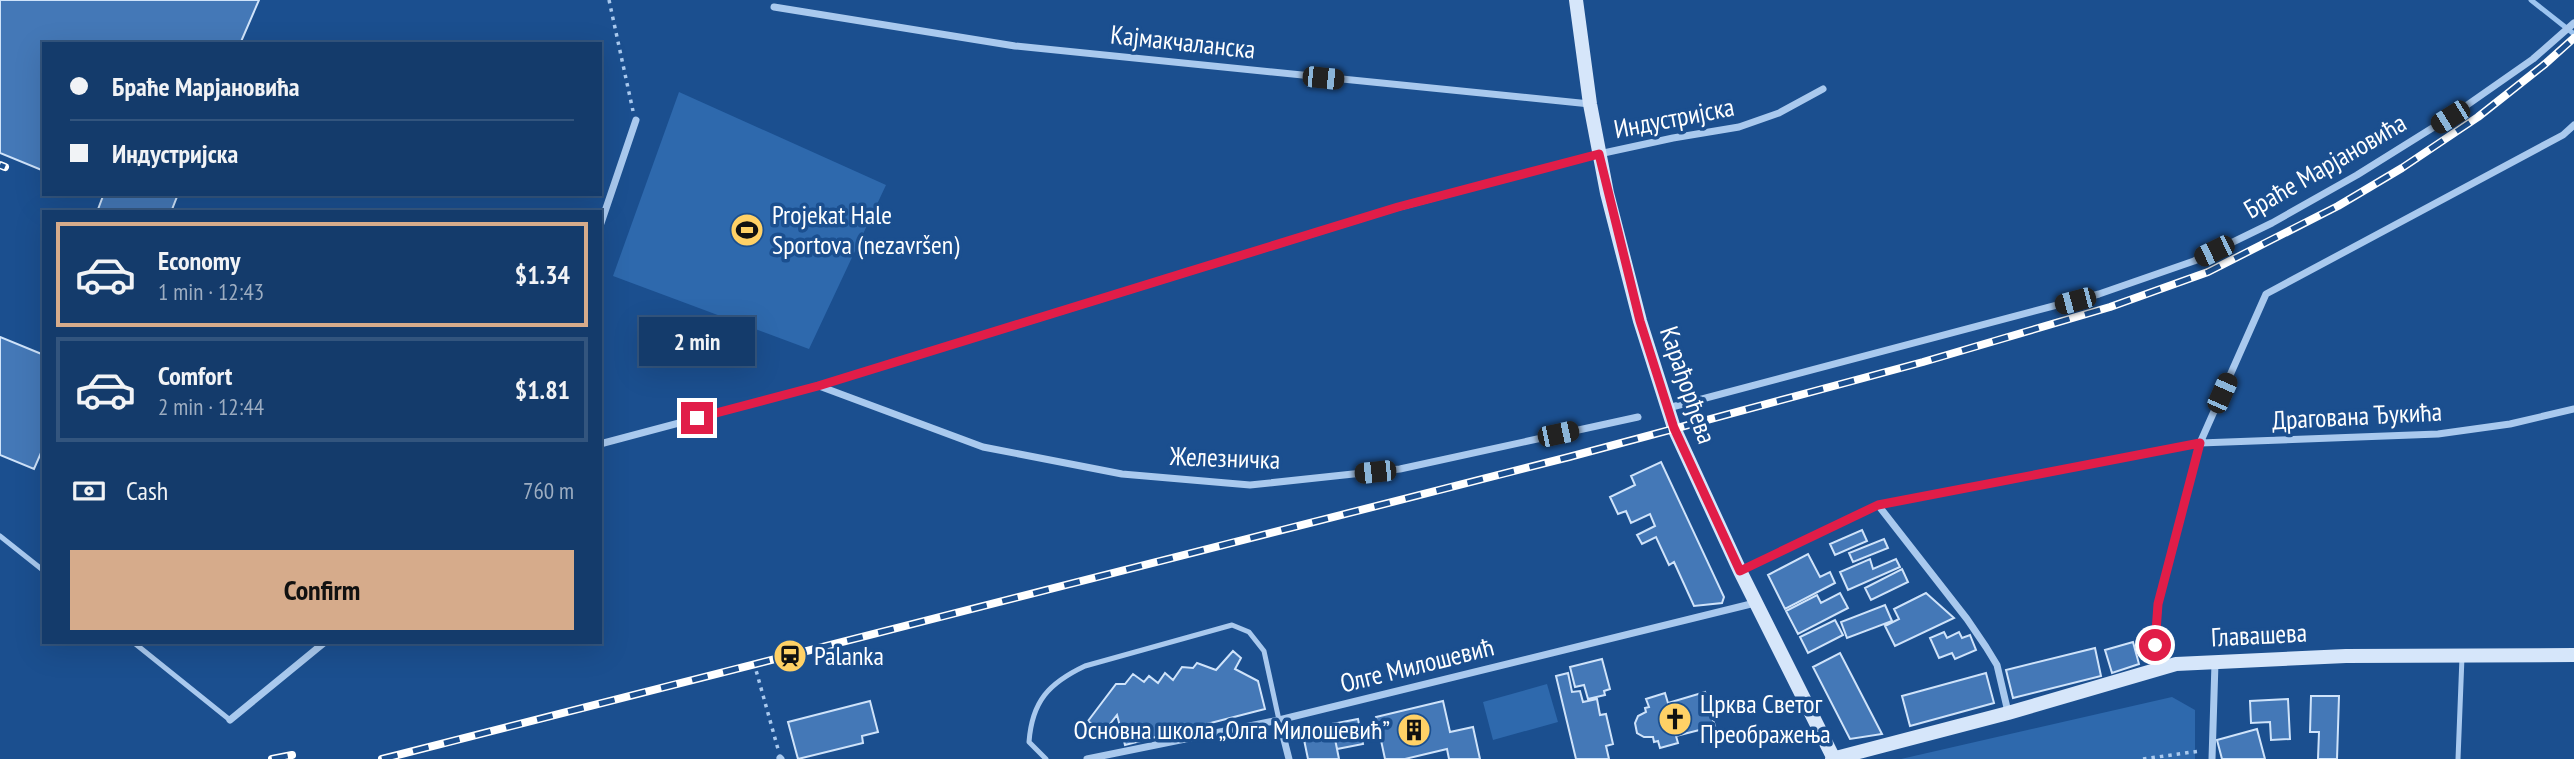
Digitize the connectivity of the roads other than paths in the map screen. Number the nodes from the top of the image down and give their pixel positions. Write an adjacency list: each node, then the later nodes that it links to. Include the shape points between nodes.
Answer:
1 (1576, 0): 5 (main road, Карађорђева)
2 (774, 7): 5 (street, Кајмакчаланска, via 1014,46)
3 (2574, 23): 12 (street, Браће Марјановића, via 2533,59 2450,117 2272,223 2194,261 2099,294)
4 (1824, 89): 8 (street, Индустријска, via 1779,113 1731,129)
5 (1590, 104): 8 (main road, Карађорђева)
6 (636, 120): 9 (street)
7 (2574, 125): 15 (street, via 2266,294)
8 (1599, 154): 10 (street, Индустријска, via 1374,215); 12 (main road, Карађорђева)
9 (602, 220)
10 (818, 386): 13 (street, Железничка, via 984,447 1122,474 1250,485 1399,469); 14 (street, Индустријска)
11 (2574, 408): 15 (street, Драгована Ђукића, via 2511,424 2438,434)
12 (1667, 409): 19 (main road, Карађорђева)
13 (1638, 416)
14 (602, 443)
15 (2200, 443): 16 (street, Драгована Ђукића); 26 (street, via 2158,604)
16 (1878, 505): 19 (street, Драгована Ђукића); 27 (street, via 1986,647 1997,665)
17 (0, 536): 18 (lane)
18 (42, 569)
19 (1740, 571): 20 (main road, Карађорђева)
20 (1756, 603): 29 (street, Олге Милошевић); 33 (main road, Карађорђева)
21 (135, 644): 28 (lane)
22 (323, 644): 28 (street)
23 (2574, 655): 24 (main road, Главашева)
24 (2462, 656): 25 (main road, Главашева); 35 (lane)
25 (2215, 662): 26 (main road, Главашева); 34 (street)
26 (2155, 670): 27 (main road, Главашева)
27 (2008, 713): 33 (main road, Главашева)
28 (230, 720)
29 (1279, 720): 30 (lane, via 1264,651 1249,632 1232,625 1085,666 1062,677 1043,696 1030,720 1029,742); 31 (street, Олге Милошевић); 32 (street)
30 (1046, 759)
31 (1087, 759)
32 (1289, 759)
33 (1833, 759)
34 (2212, 759)
35 (2458, 759)

